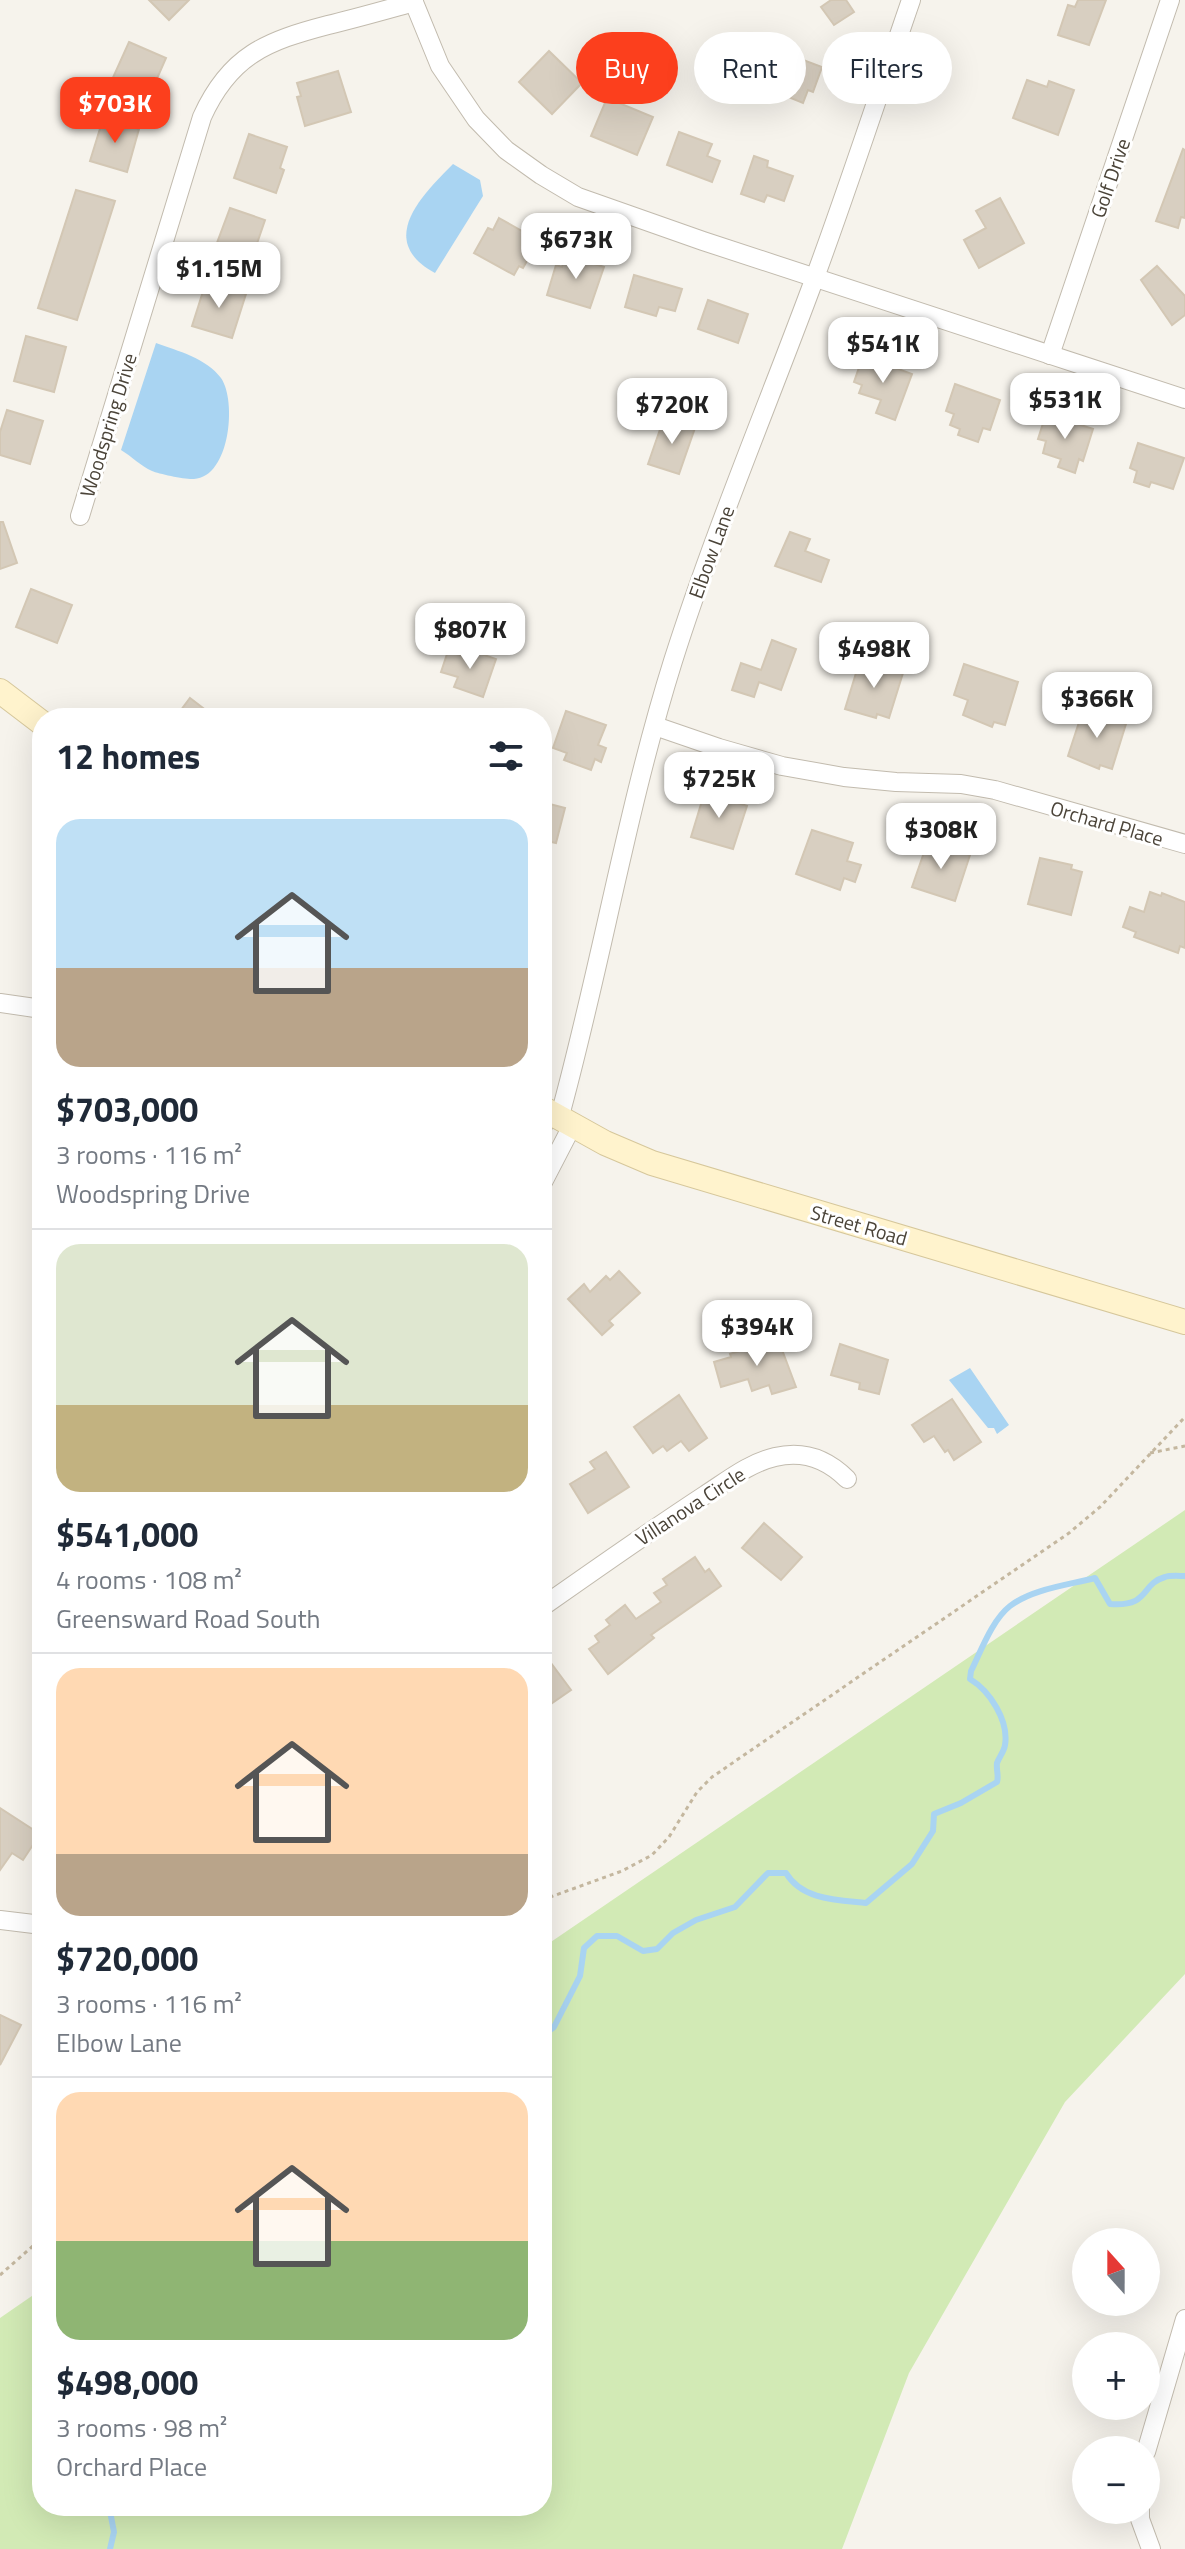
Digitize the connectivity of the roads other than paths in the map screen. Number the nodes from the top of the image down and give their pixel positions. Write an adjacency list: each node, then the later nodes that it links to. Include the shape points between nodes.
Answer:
1 (911, 0): 4 (street, Elbow Lane)
2 (1170, 0): 5 (street, Golf Drive)
3 (413, 1): 4 (street, via 450,84 491,135 541,175 598,205); 7 (street, Woodspring Drive, via 271,42 247,56 210,99)
4 (815, 278): 5 (street); 10 (street, Elbow Lane, via 720,526)
5 (1050, 355): 6 (street)
6 (1185, 399)
7 (80, 516)
8 (0, 691): 9 (main road)
9 (32, 715)
10 (655, 726): 11 (street, Orchard Place, via 782,766 995,790); 14 (street, Elbow Lane, via 596,974)
11 (1185, 844)
12 (0, 1003): 13 (street)
13 (32, 1008)
14 (553, 1119): 15 (main road, Street Road, via 652,1163)
15 (1185, 1322)
16 (847, 1479): 17 (street, Villanova Circle, via 815,1457 760,1461)
17 (552, 1600)
18 (0, 1920): 19 (street)
19 (32, 1924)
20 (1185, 2322): 21 (street)
21 (1151, 2436)
22 (1142, 2524): 23 (street)
23 (1151, 2549)

